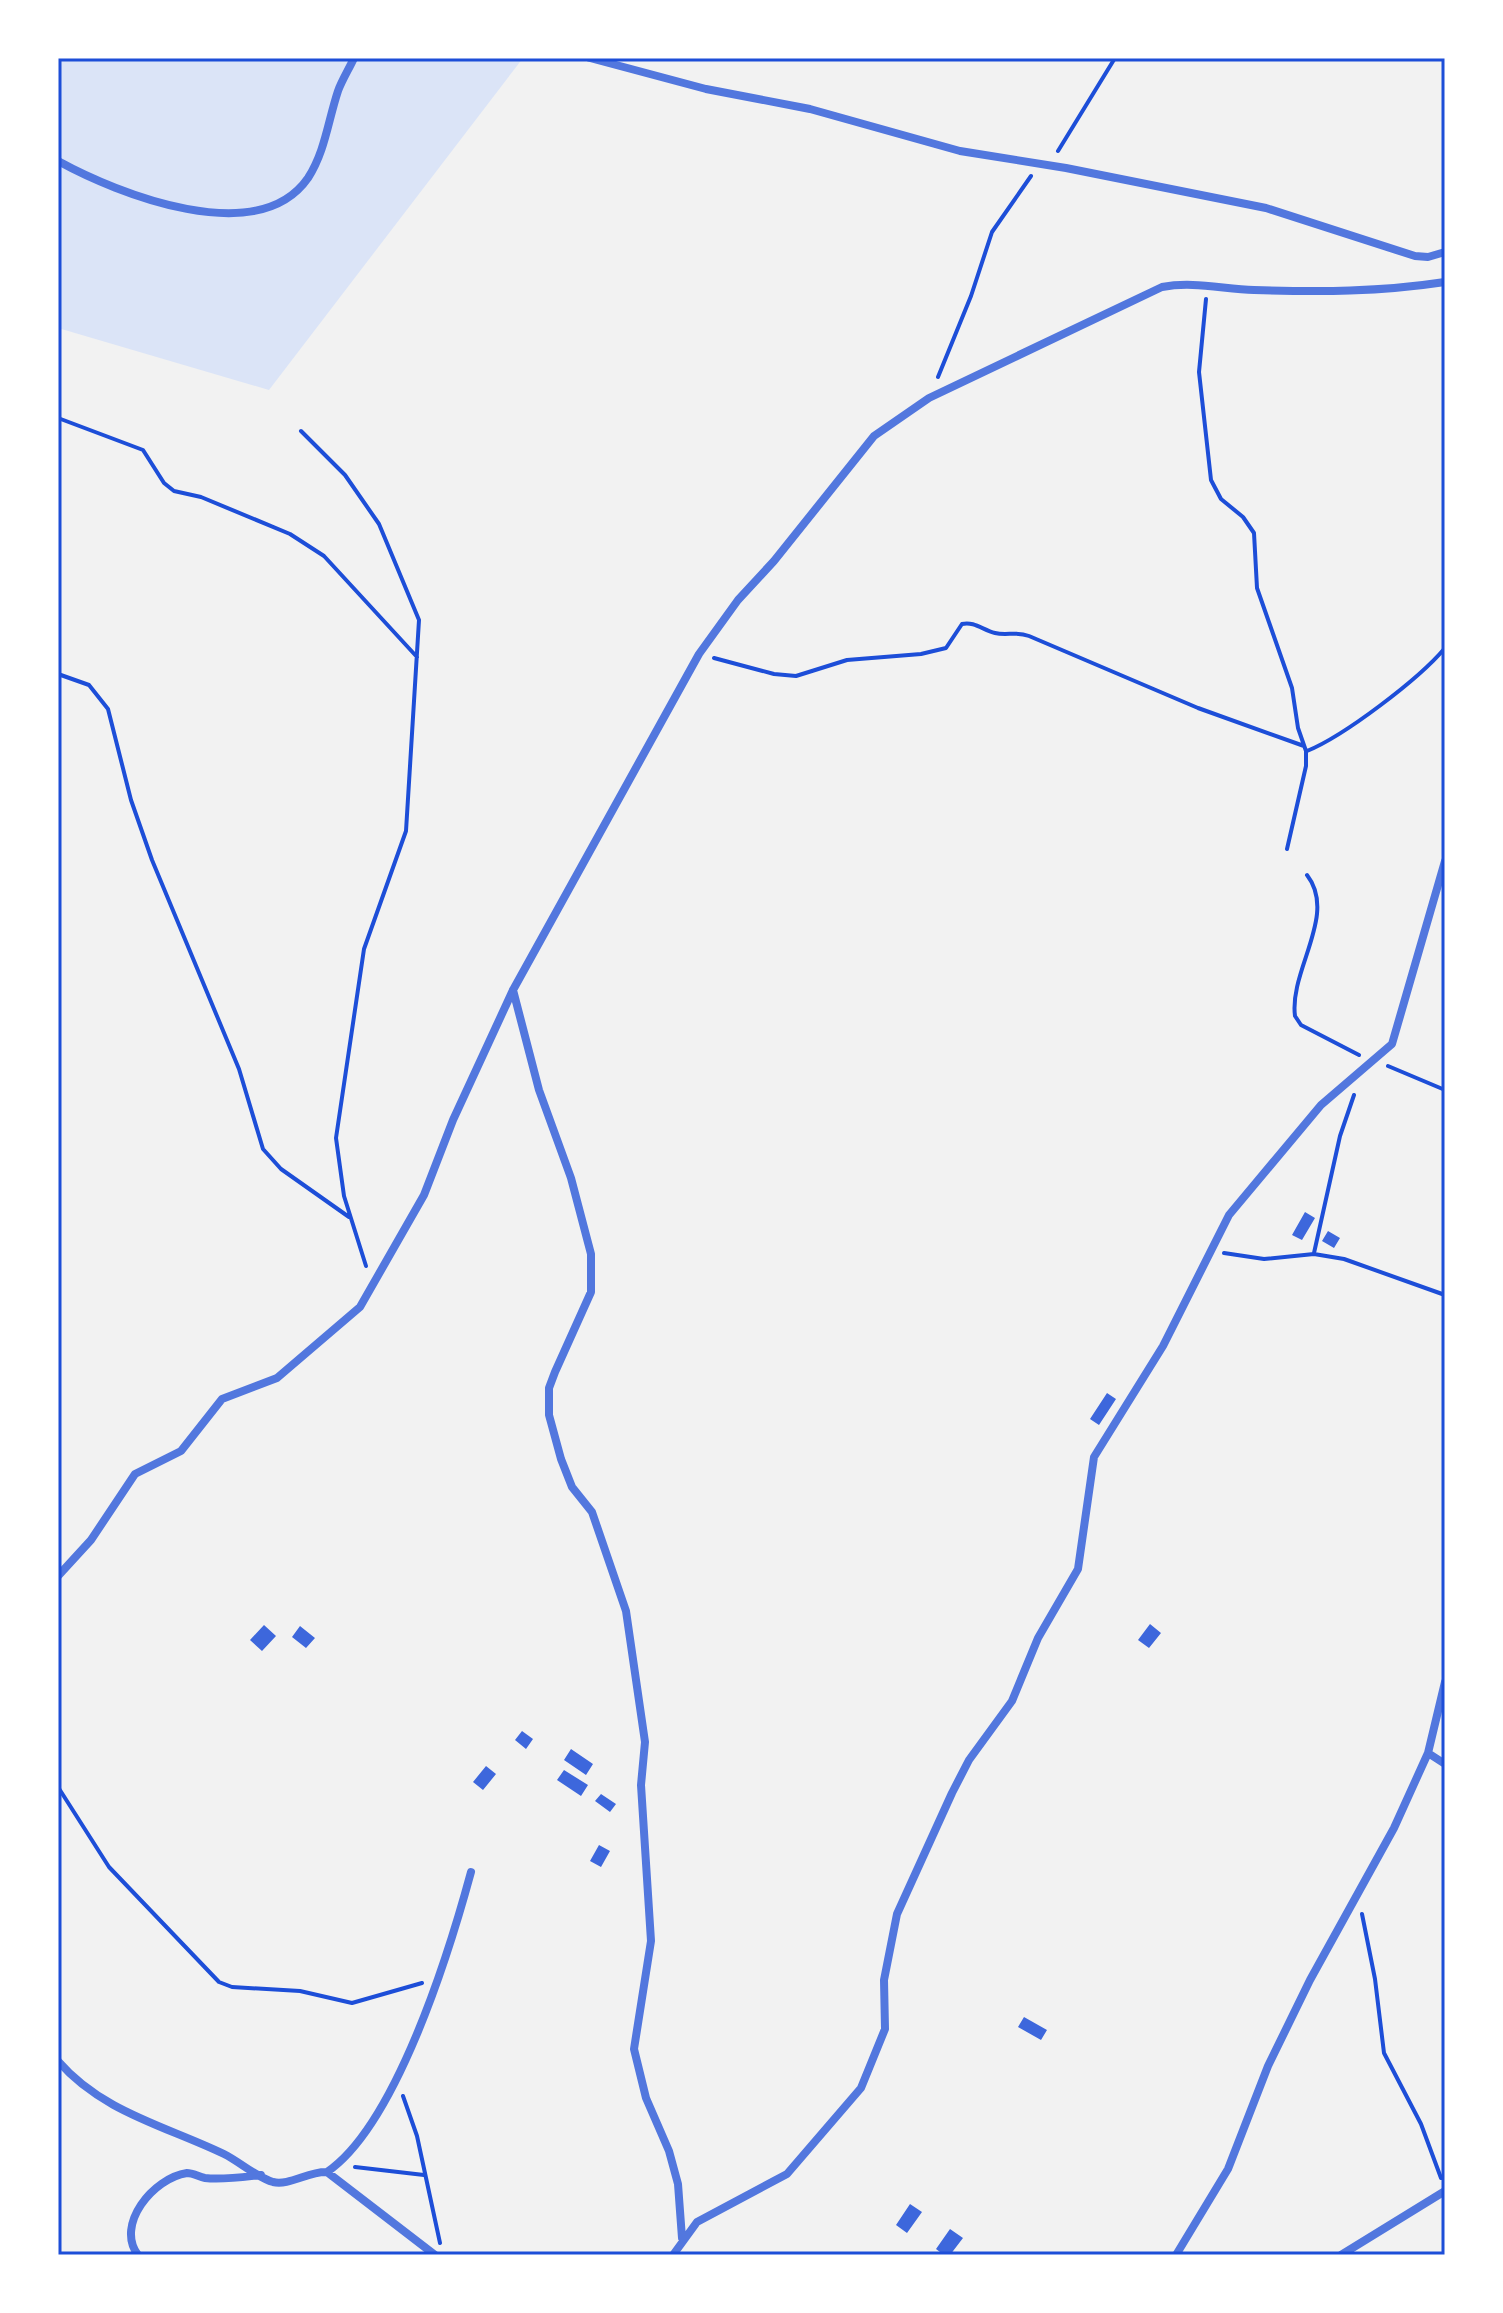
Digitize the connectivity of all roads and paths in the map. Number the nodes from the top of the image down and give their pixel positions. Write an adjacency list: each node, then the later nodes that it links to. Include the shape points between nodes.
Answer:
1 (354, 58): 4 (street, via 319,158 283,202 267,209 184,210)
2 (590, 58): 5 (street, via 706,89 798,106 934,145)
3 (1115, 58): 5 (path, via 1062,146)
4 (58, 161)
5 (1040, 164): 6 (street, via 1278,211 1415,256); 9 (path, via 992,232)
6 (1445, 252)
7 (1445, 282): 8 (street, via 1356,293)
8 (1203, 285): 9 (street, via 1162,287); 16 (path, via 1207,310 1199,372 1211,480 1221,499 1254,533 1257,588 1292,688)
9 (929, 398): 13 (street, via 874,436)
10 (58, 418): 14 (path, via 143,450 174,491 290,534 324,556)
11 (301, 431): 14 (path, via 345,475 379,524 419,620)
12 (1445, 648): 16 (path, via 1427,670 1358,721)
13 (699, 654): 16 (path, via 796,676 847,660 946,648 968,622 994,633 1029,636); 20 (street)
14 (417, 657): 24 (path, via 406,831 364,949 336,1138)
15 (58, 674): 24 (path, via 89,685 108,709 152,860 239,1069 263,1149 302,1186)
16 (1305, 748): 17 (path, via 1306,766)
17 (1287, 849)
18 (1445, 861): 21 (street, via 1394,1037)
19 (1307, 875): 21 (path, via 1317,889 1319,905 1295,1016 1301,1025)
20 (513, 990): 27 (street, via 424,1195); 43 (street, via 591,1254 591,1292 549,1388 549,1415 572,1487 592,1512 626,1611 645,1742 641,1785 651,1941 634,2049 678,2184)
21 (1373, 1061): 22 (street); 23 (path)
22 (1362, 1070): 25 (street, via 1286,1144 1229,1215); 26 (path, via 1340,1136)
23 (1445, 1090)
24 (351, 1218): 27 (path)
25 (1210, 1251): 26 (path, via 1264,1259); 43 (street, via 1163,1346 1094,1457 1072,1585 1038,1638 1012,1701 969,1760 897,1914 884,1980 885,2029 861,2088 787,2174 697,2222)
26 (1314, 1254): 28 (path, via 1344,1259)
27 (373, 1285): 29 (street, via 360,1307 277,1378 227,1395 181,1451 135,1474 91,1540)
28 (1445, 1295)
29 (58, 1576)
30 (1445, 1682): 31 (street)
31 (1428, 1753): 32 (street); 35 (street)
32 (1445, 1764)
33 (58, 1787): 36 (path, via 109,1867 219,1982 352,2003)
34 (471, 1872): 36 (street)
35 (1356, 1896): 42 (path, via 1368,1935 1384,2053 1421,2124); 48 (street, via 1268,2066 1228,2169)
36 (439, 1977): 38 (street)
37 (58, 2061): 40 (street, via 103,2101)
38 (398, 2070): 39 (street, via 364,2138); 41 (path)
39 (327, 2172): 40 (street, via 276,2182); 41 (path, via 351,2166); 45 (street)
40 (261, 2175): 44 (street, via 204,2178 189,2173 160,2185 128,2231)
41 (424, 2175): 46 (path)
42 (1445, 2190): 49 (street)
43 (682, 2239): 47 (street)
44 (138, 2255)
45 (435, 2255)
46 (444, 2255)
47 (673, 2255)
48 (1176, 2255)
49 (1341, 2255)

